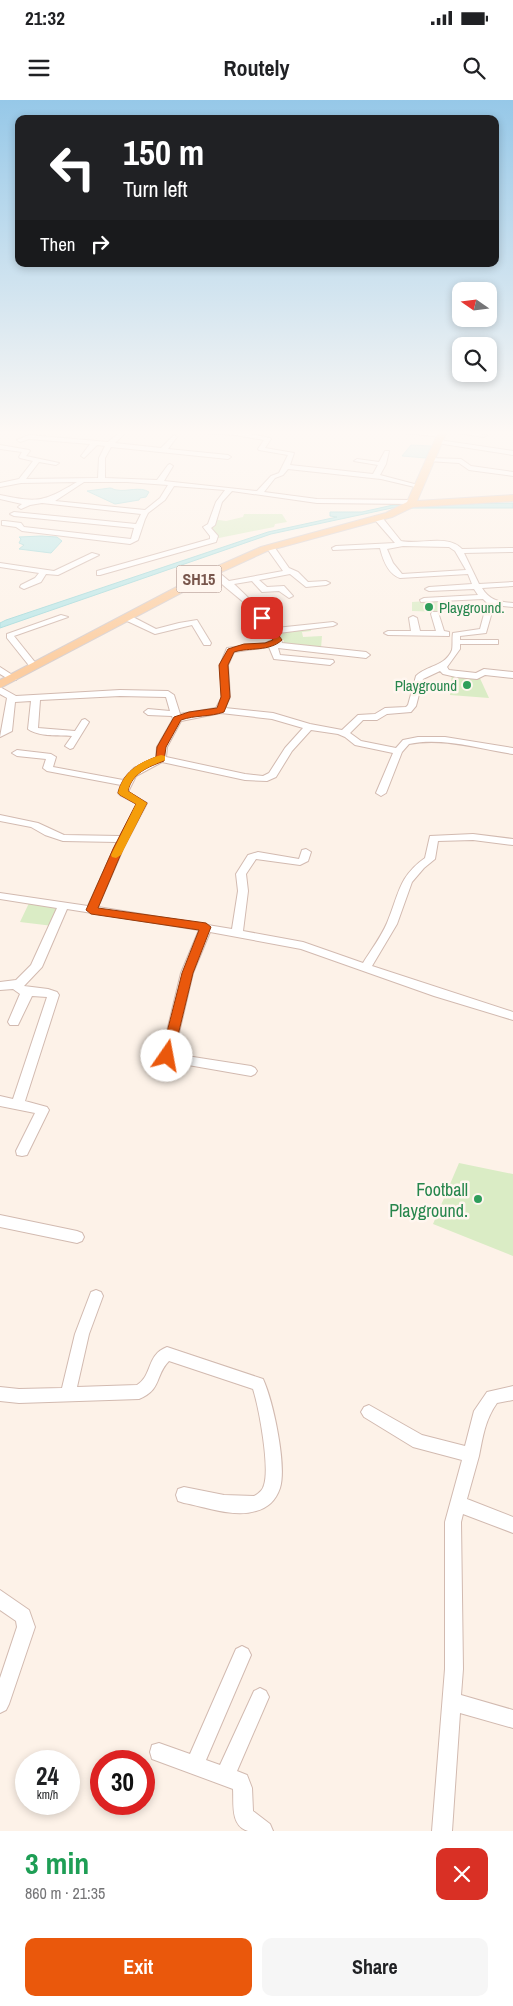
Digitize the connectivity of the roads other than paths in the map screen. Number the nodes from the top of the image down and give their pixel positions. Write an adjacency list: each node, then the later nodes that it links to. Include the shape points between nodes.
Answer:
1 (17, 512): 5 (street)
2 (146, 512): 8 (street)
3 (213, 512): 21 (street, via 211,525 207,527 214,536 213,540)
4 (397, 512): 6 (main road, SH15)
5 (14, 514): 7 (street); 8 (street)
6 (378, 518): 9 (street, via 395,541); 11 (main road, SH15)
7 (3, 525): 8 (street, via 126,542 134,540)
8 (138, 526)
9 (402, 544): 10 (street); 14 (street, via 447,545)
10 (383, 546): 12 (street); 20 (street, via 389,565 400,576)
11 (270, 547): 18 (main road, SH15); 19 (street)
12 (336, 548)
13 (513, 550): 14 (street)
14 (459, 551): 20 (street)
15 (95, 555): 17 (street, via 58,573)
16 (0, 565): 17 (street)
17 (44, 572): 27 (street, via 38,580)
18 (213, 572): 23 (street); 35 (main road, SH15)
19 (290, 572): 22 (street); 24 (street, via 307,586)
20 (471, 572): 26 (street)
21 (100, 573)
22 (254, 579): 23 (street); 29 (street, via 265,590 280,588)
23 (229, 583): 38 (street)
24 (326, 583)
25 (513, 584): 26 (street)
26 (475, 585): 28 (street); 31 (street)
27 (24, 587)
28 (429, 589)
29 (289, 596)
30 (424, 600): 31 (street)
31 (488, 600): 32 (street); 42 (street, via 483,632 460,632)
32 (513, 605)
33 (435, 614): 41 (street)
34 (64, 617): 48 (street, via 10,634)
35 (128, 618): 44 (street, via 155,632 194,622); 48 (main road, SH15)
36 (413, 618): 40 (street)
37 (333, 624): 38 (street)
38 (273, 631): 45 (street, via 278,639)
39 (388, 633): 40 (street)
40 (416, 634): 41 (street)
41 (441, 634): 42 (street)
42 (456, 638): 43 (street); 49 (street, via 455,652)
43 (495, 642)
44 (207, 643)
45 (274, 643): 46 (street); 47 (street, via 276,656); 57 (street, via 235,648 228,654 224,665 226,697)
46 (366, 655)
47 (330, 662)
48 (34, 666): 52 (main road, SH15)
49 (442, 667): 51 (street, via 448,673 462,675 477,676 484,672); 62 (street, via 419,678 408,710 360,717)
50 (0, 670): 52 (street)
51 (513, 675)
52 (13, 678): 53 (main road, SH15)
53 (0, 685)
54 (0, 690): 56 (street)
55 (36, 697): 56 (street); 59 (street, via 168,694); 64 (street, via 33,729)
56 (11, 698): 63 (street, via 8,731)
57 (220, 710): 59 (street); 61 (street, via 273,716)
58 (148, 712): 59 (street)
59 (176, 716): 69 (street, via 162,747)
60 (85, 722): 64 (street)
61 (309, 727): 62 (street); 69 (street, via 288,750 273,775 264,779)
62 (344, 733): 66 (street, via 364,745)
63 (0, 734)
64 (78, 734): 65 (street)
65 (70, 746)
66 (398, 751): 67 (street, via 406,742 416,740); 71 (street)
67 (513, 751)
68 (17, 753): 70 (street, via 51,757 50,769)
69 (161, 758): 70 (street, via 139,768)
70 (125, 783): 73 (street, via 123,793 142,803)
71 (381, 793)
72 (0, 818): 73 (street, via 34,824 63,838)
73 (123, 840): 78 (street)
74 (513, 842): 81 (street, via 472,837 434,838 430,859 407,881 392,924)
75 (306, 852): 80 (street, via 300,862 258,855 252,857 240,874 243,891)
76 (0, 896): 77 (street)
77 (63, 906): 78 (street); 83 (street, via 36,966)
78 (91, 910): 79 (street)
79 (206, 927): 80 (street); 86 (street, via 187,973 167,1056)
80 (237, 932): 81 (street, via 303,946)
81 (366, 967): 84 (street)
82 (0, 986): 83 (street)
83 (22, 988): 85 (street, via 26,997); 88 (street, via 53,995)
84 (513, 1016)
85 (14, 1022)
86 (251, 1071)
87 (0, 1101): 88 (street)
88 (18, 1104): 89 (street, via 40,1108 43,1112)
89 (22, 1151)
90 (0, 1220): 91 (street)
91 (77, 1237)
92 (96, 1296): 93 (street, via 82,1334)
93 (68, 1393): 95 (street); 98 (street, via 145,1390 150,1386 160,1360 167,1354 258,1384 265,1402 272,1459 273,1485 268,1495 259,1503 248,1505)
94 (513, 1393): 97 (street, via 492,1397 482,1411)
95 (0, 1394)
96 (369, 1412): 97 (street, via 419,1442)
97 (471, 1455): 99 (street)
98 (184, 1495)
99 (457, 1503): 100 (street); 104 (street, via 453,1522 454,1669)
100 (513, 1525)
101 (0, 1599): 105 (street, via 23,1616 26,1627)
102 (242, 1655): 108 (street)
103 (260, 1697): 109 (street)
104 (451, 1701): 106 (street); 111 (street)
105 (0, 1704)
106 (513, 1719)
107 (159, 1752): 108 (street)
108 (195, 1764): 109 (street)
109 (225, 1776): 110 (street, via 240,1782 244,1816)
110 (263, 1831)
111 (442, 1831)

